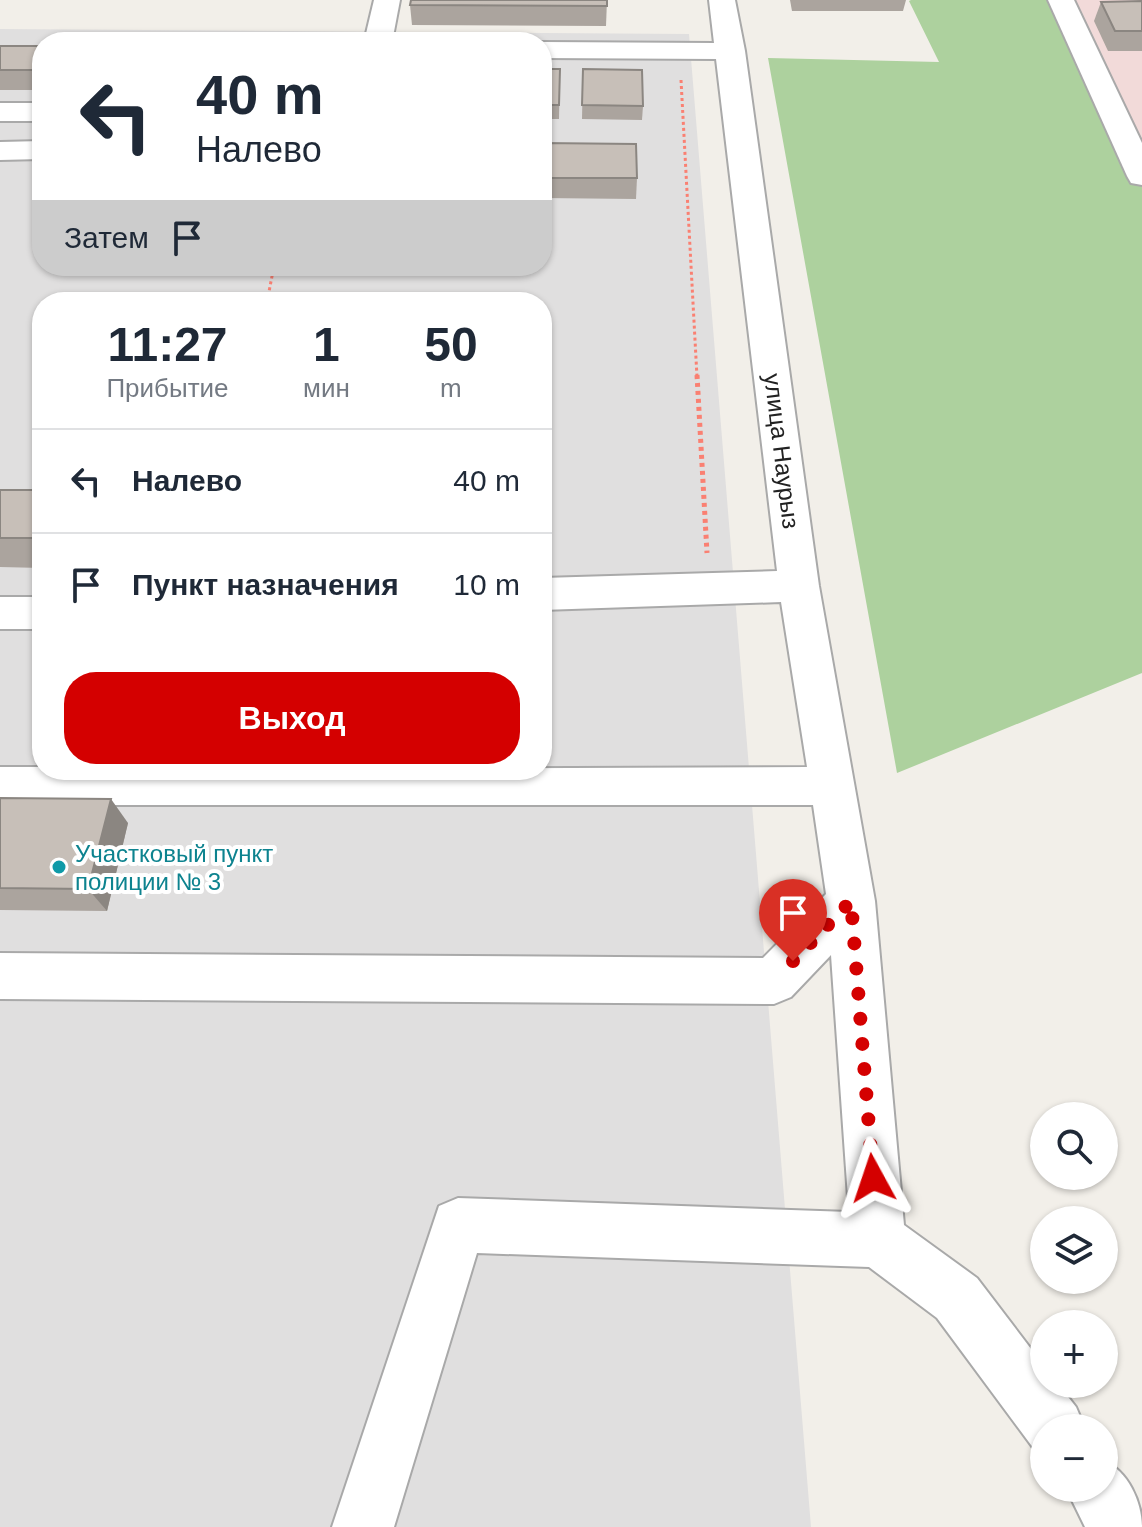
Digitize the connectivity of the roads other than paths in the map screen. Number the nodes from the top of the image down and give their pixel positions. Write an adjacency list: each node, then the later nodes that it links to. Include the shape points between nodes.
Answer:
1 (387, 0): 4 (street)
2 (722, 0): 6 (street, улица Наурыз)
3 (1061, 0): 11 (street)
4 (380, 32)
5 (552, 50): 6 (street)
6 (731, 51): 12 (street, улица Наурыз)
7 (0, 112): 8 (street)
8 (32, 112)
9 (32, 150): 10 (street)
10 (0, 151)
11 (1142, 176)
12 (799, 586): 13 (street); 17 (street, улица Наурыз)
13 (552, 594)
14 (0, 613): 15 (street)
15 (32, 613)
16 (0, 786): 17 (street)
17 (834, 786): 18 (street, улица Наурыз)
18 (851, 901): 19 (street, via 774,981); 20 (street, улица Наурыз)
19 (0, 976)
20 (878, 1240): 21 (street, via 957,1298); 23 (street, via 458,1225)
21 (1044, 1414)
22 (1104, 1502): 24 (street)
23 (363, 1527)
24 (1119, 1527)

